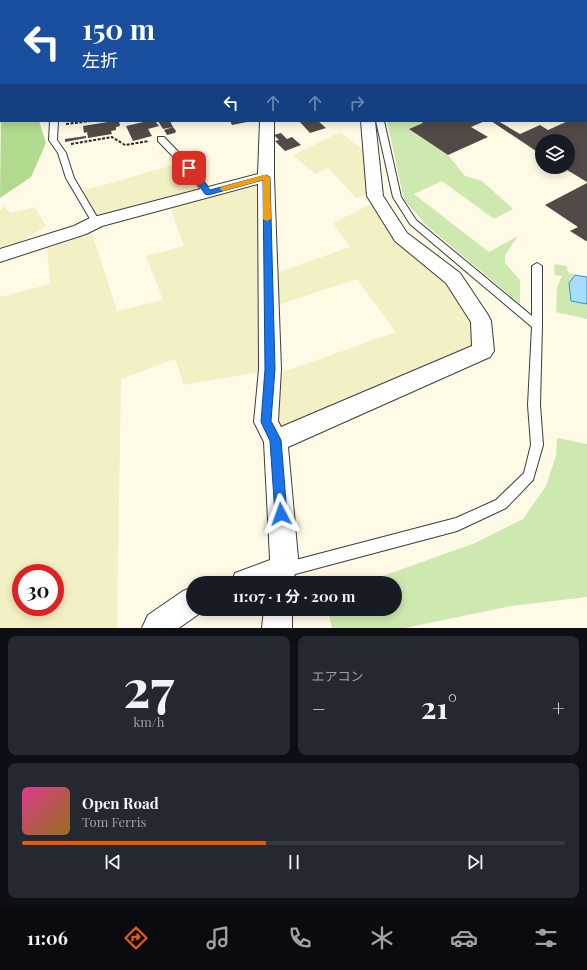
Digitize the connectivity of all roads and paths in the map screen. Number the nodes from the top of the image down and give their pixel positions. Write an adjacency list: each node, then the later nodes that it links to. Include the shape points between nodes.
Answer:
1 (72, 122): 5 (path)
2 (267, 122): 8 (street)
3 (368, 122): 14 (street, via 375,196 401,237 454,278 481,321 483,351)
4 (380, 122): 13 (lane, via 397,197 413,222)
5 (54, 123): 7 (lane, via 53,140)
6 (161, 139): 7 (path, via 125,145 112,137); 9 (lane, via 189,168)
7 (58, 146): 10 (lane, via 70,178)
8 (266, 177): 9 (street); 14 (street, via 270,369 266,422)
9 (208, 193): 10 (street)
10 (96, 222): 11 (street, via 80,230)
11 (0, 256)
12 (537, 266): 13 (lane)
13 (537, 326): 16 (lane, via 534,404 537,445 529,476 501,504 457,524)
14 (276, 440): 15 (street, via 284,558)
15 (280, 576)
16 (283, 576)
17 (186, 606): 19 (street)
18 (278, 616): 20 (street)
19 (157, 628)
20 (277, 628)

